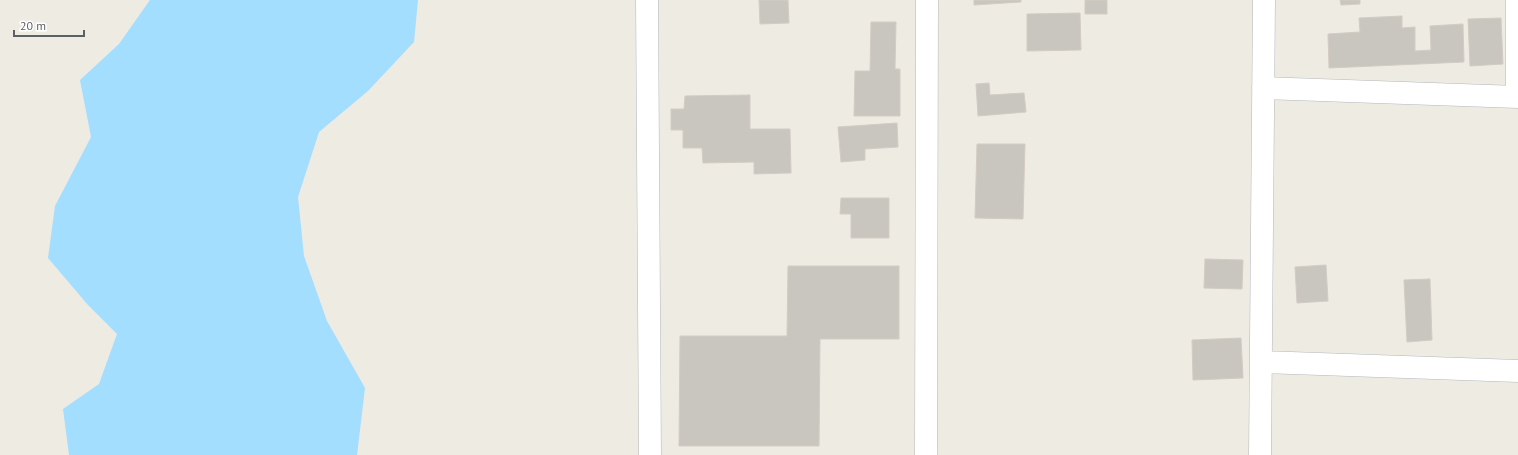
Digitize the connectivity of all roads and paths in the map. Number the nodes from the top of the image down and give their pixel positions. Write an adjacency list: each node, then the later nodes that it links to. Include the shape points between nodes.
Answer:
1 (648, 0): 9 (street)
2 (927, 0): 10 (street)
3 (1264, 0): 5 (street)
4 (1517, 0): 6 (street)
5 (1263, 88): 6 (street); 7 (street)
6 (1517, 96)
7 (1262, 362): 8 (street); 11 (street)
8 (1518, 371)
9 (650, 455)
10 (926, 455)
11 (1260, 455)

